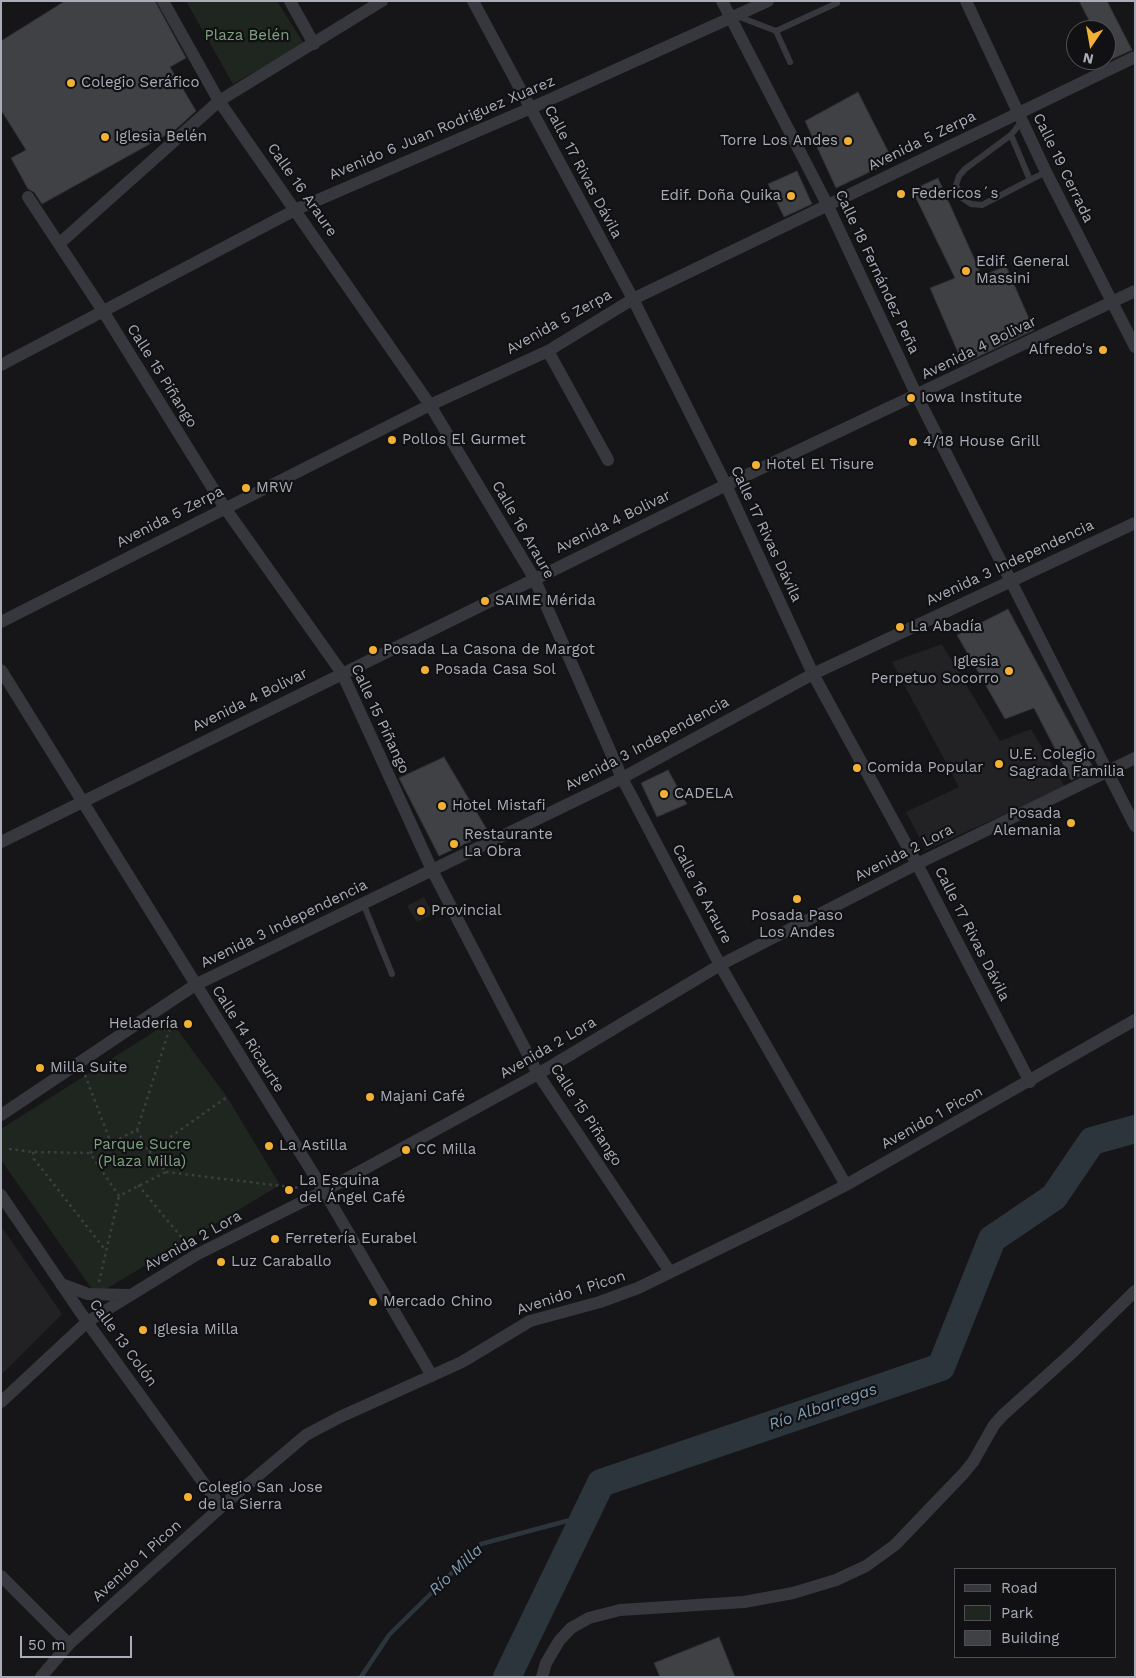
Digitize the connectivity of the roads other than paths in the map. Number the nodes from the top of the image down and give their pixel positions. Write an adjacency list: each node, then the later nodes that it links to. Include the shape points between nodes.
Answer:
1 (163, 1): 14 (street, Calle 16 Araure)
2 (290, 1): 11 (street)
3 (382, 1): 11 (street)
4 (473, 1): 15 (street, Calle 17 Rivas Dávila)
5 (722, 1): 9 (street, Calle 18 Fernández Peña)
6 (768, 1): 9 (street, Avenido 6 Juan Rodriguez Xuarez)
7 (966, 1): 16 (street, Calle 19 Cerrada)
8 (837, 4): 10 (lane)
9 (734, 17): 10 (lane); 15 (street, Avenido 6 Juan Rodriguez Xuarez); 21 (street, Calle 18 Fernández Peña)
10 (776, 31): 13 (lane)
11 (314, 44): 14 (street)
12 (1135, 57): 16 (street, Avenida 5 Zerpa)
13 (790, 62)
14 (220, 100): 22 (street, Calle 16 Araure); 23 (street)
15 (531, 108): 22 (street, Avenido 6 Juan Rodriguez Xuarez); 25 (street, Calle 17 Rivas Dávila)
16 (1020, 117): 17 (lane); 18 (street, Calle 19 Cerrada); 21 (street, Avenida 5 Zerpa)
17 (1011, 135): 19 (lane); 19 (lane, via 965,169 956,185 958,192 971,204 982,205)
18 (1046, 172): 19 (lane); 26 (street, Calle 19 Cerrada)
19 (1030, 180)
20 (28, 198): 23 (street, Calle 15 Piñango)
21 (827, 204): 25 (street, Avenida 5 Zerpa); 31 (street, Calle 18 Fernández Peña)
22 (296, 209): 27 (street, Avenido 6 Juan Rodriguez Xuarez); 32 (street, Calle 16 Araure)
23 (60, 243): 27 (street, Calle 15 Piñango)
24 (1135, 290): 26 (street, Avenida 4 Bolivar)
25 (633, 299): 29 (street, Avenida 5 Zerpa); 34 (street, Calle 17 Rivas Dávila)
26 (1113, 301): 28 (street, Calle 19 Cerrada); 31 (street, Avenida 4 Bolivar)
27 (103, 311): 30 (street, Avenido 6 Juan Rodriguez Xuarez); 35 (street, Calle 15 Piñango)
28 (1135, 347)
29 (548, 351): 32 (street, Avenida 5 Zerpa); 33 (street)
30 (1, 365)
31 (917, 396): 34 (street, Avenida 4 Bolivar); 38 (street, Calle 18 Fernández Peña)
32 (430, 405): 35 (street, Avenida 5 Zerpa); 37 (street, Calle 16 Araure)
33 (608, 460)
34 (726, 485): 37 (street, Avenida 4 Bolivar); 42 (street, Calle 17 Rivas Dávila)
35 (225, 508): 39 (street, Avenida 5 Zerpa); 41 (street, Calle 15 Piñango)
36 (1135, 523): 38 (street, Avenida 3 Independencia)
37 (534, 578): 41 (street, Avenida 4 Bolivar); 45 (street, Calle 16 Araure)
38 (1010, 581): 42 (street, Avenida 3 Independencia); 44 (street, Calle 18 Fernández Peña)
39 (1, 622)
40 (1, 670): 46 (street, Calle 14 Ricaurte)
41 (342, 673): 46 (street, Avenida 4 Bolivar); 50 (street, Calle 15 Piñango)
42 (813, 674): 45 (street, Avenida 3 Independencia); 49 (street, Calle 17 Rivas Dávila)
43 (1135, 758): 44 (street, Avenida 2 Lora)
44 (1107, 772): 47 (street, Calle 18 Fernández Peña); 49 (street, Avenida 2 Lora)
45 (622, 778): 50 (street, Avenida 3 Independencia); 52 (street, Calle 16 Araure)
46 (81, 801): 48 (street, Avenida 4 Bolivar); 54 (street, Calle 14 Ricaurte)
47 (1135, 826)
48 (1, 842)
49 (918, 864): 52 (street, Avenida 2 Lora); 57 (street, Calle 17 Rivas Dávila)
50 (432, 870): 51 (street, Avenida 3 Independencia); 56 (street, Calle 15 Piñango)
51 (363, 903): 53 (lane); 54 (street, Avenida 3 Independencia)
52 (720, 965): 56 (street, Avenida 2 Lora); 59 (street, Calle 16 Araure)
53 (392, 974)
54 (195, 985): 58 (street, Avenida 3 Independencia); 60 (street, Calle 14 Ricaurte)
55 (1135, 1020): 57 (street, Avenido 1 Picon)
56 (538, 1074): 60 (street, Avenida 2 Lora); 62 (street, Calle 15 Piñango)
57 (1030, 1082): 59 (street, Avenido 1 Picon)
58 (1, 1115)
59 (846, 1185): 62 (street, Avenido 1 Picon)
60 (324, 1191): 65 (street, Avenida 2 Lora, via 196,1255); 67 (street, Calle 14 Ricaurte)
61 (1, 1196): 63 (street, Calle 13 Colón)
62 (670, 1272): 67 (street, Avenido 1 Picon, via 600,1302 530,1321)
63 (61, 1284): 65 (street, via 96,1295); 66 (street, Calle 13 Colón)
64 (1135, 1290): 73 (street, via 1003,1415 963,1474 894,1545 866,1566 836,1580 793,1593 744,1602 620,1610 589,1618 571,1628 559,1641)
65 (130, 1295): 66 (street, Avenida 2 Lora)
66 (87, 1322): 68 (street, Avenida 2 Lora); 69 (street, Calle 13 Colón)
67 (432, 1376): 69 (street, Avenido 1 Picon, via 306,1435)
68 (1, 1402)
69 (221, 1507): 71 (street, Avenido 1 Picon)
70 (1, 1576): 71 (street)
71 (69, 1644): 72 (street, Avenido 1 Picon)
72 (41, 1677)
73 (542, 1677)

